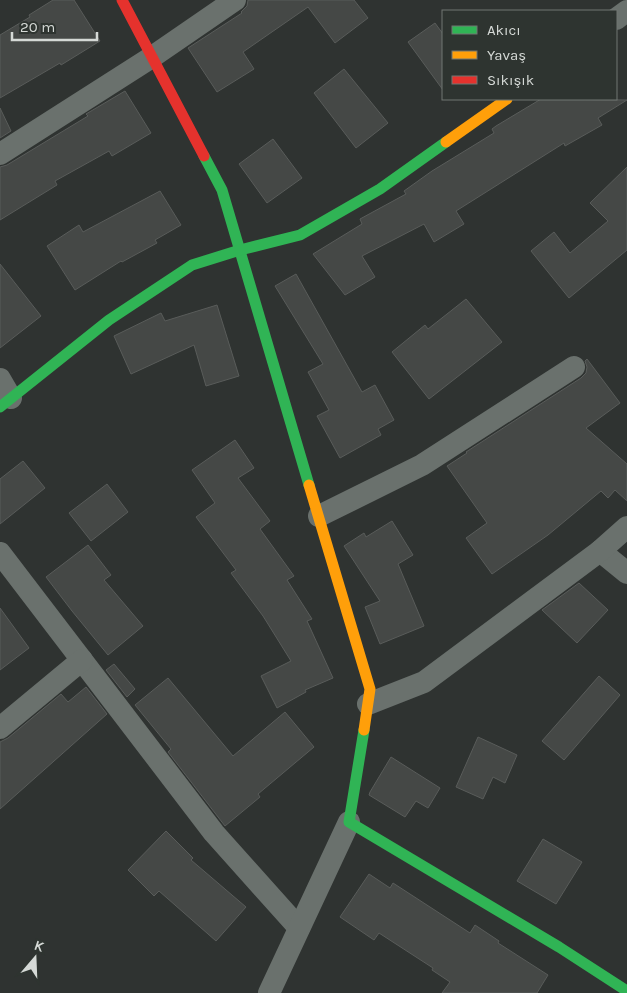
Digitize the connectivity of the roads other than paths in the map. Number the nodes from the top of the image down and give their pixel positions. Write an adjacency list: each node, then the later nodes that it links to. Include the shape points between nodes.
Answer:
1 (122, 0): 5 (street)
2 (235, 0): 5 (street)
3 (627, 10): 4 (street)
4 (617, 18)
5 (152, 57): 7 (street); 8 (street, via 222,190)
6 (506, 100): 8 (street, via 380,189 300,235)
7 (0, 154)
8 (240, 250): 10 (street, via 192,265); 11 (street)
9 (574, 367): 11 (street, via 422,465)
10 (4, 395)
11 (319, 516): 17 (street, via 370,689)
12 (627, 528): 13 (street)
13 (600, 551): 15 (street); 17 (street, via 424,682)
14 (0, 553): 16 (street)
15 (627, 572)
16 (82, 660): 18 (street); 20 (street, via 214,833)
17 (368, 704): 19 (street)
18 (0, 728)
19 (349, 822): 20 (street); 21 (street)
20 (299, 928): 22 (street)
21 (627, 991)
22 (269, 993)

